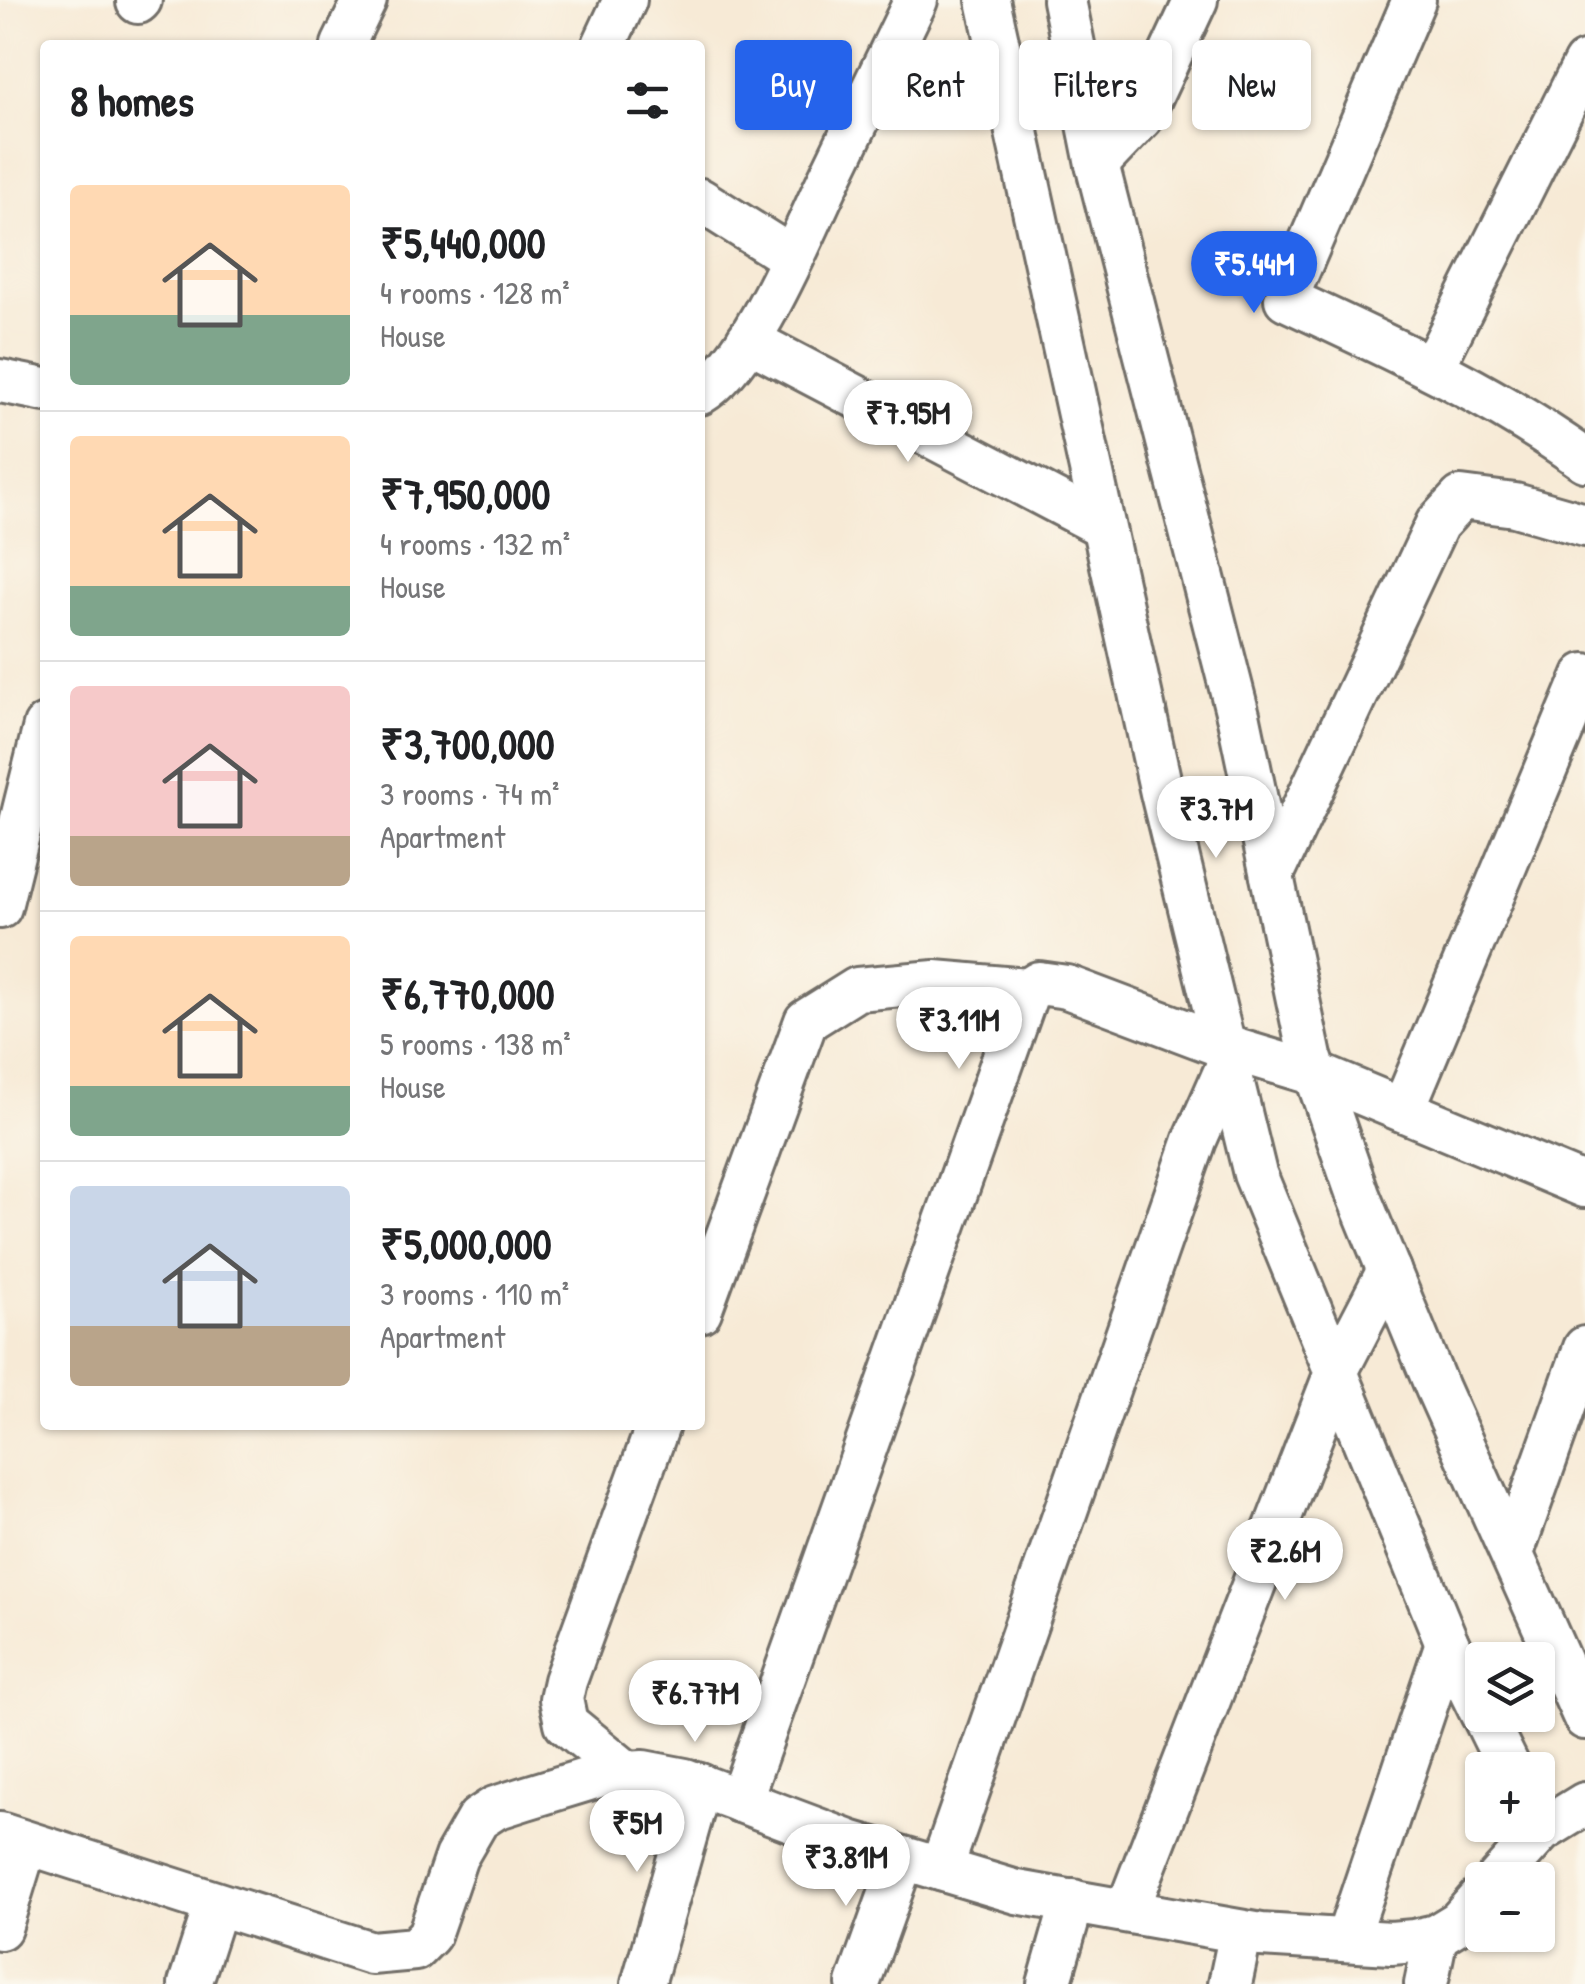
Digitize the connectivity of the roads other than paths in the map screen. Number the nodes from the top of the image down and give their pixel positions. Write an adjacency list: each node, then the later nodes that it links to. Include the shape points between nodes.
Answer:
1 (365, 0): 8 (street)
2 (625, 0): 9 (street)
3 (916, 0): 13 (street)
4 (988, 0): 21 (street)
5 (1064, 0): 11 (street)
6 (1196, 0): 11 (street, via 1141,118)
7 (1414, 0): 15 (street, via 1286,299)
8 (345, 40)
9 (606, 40)
10 (1585, 63): 15 (street)
11 (1097, 164): 24 (street, via 1239,719)
12 (705, 203): 13 (street)
13 (792, 258): 14 (street)
14 (748, 340): 18 (street); 21 (street)
15 (1433, 367): 19 (street)
16 (0, 381): 17 (street)
17 (40, 389)
18 (705, 390)
19 (1585, 460)
20 (1582, 514): 24 (street, via 1461,498 1436,524)
21 (1103, 526): 27 (street)
22 (1585, 675): 29 (street)
23 (40, 746): 25 (street)
24 (1272, 875): 28 (street)
25 (0, 907)
26 (1028, 990): 27 (street, via 1040,983 1067,987); 32 (street, via 936,982 857,989 806,1020); 42 (street)
27 (1227, 1055): 28 (street); 34 (street, via 1256,1174); 48 (street)
28 (1316, 1074): 29 (street); 31 (street)
29 (1403, 1110): 30 (street)
30 (1585, 1186)
31 (1389, 1270): 34 (street); 36 (street)
32 (705, 1297)
33 (1585, 1348): 36 (street)
34 (1337, 1370): 37 (street); 51 (street)
35 (656, 1430): 40 (street, via 562,1699 566,1723)
36 (1512, 1553): 39 (street)
37 (1447, 1643): 38 (street); 57 (street)
38 (1465, 1678)
39 (1585, 1718)
40 (627, 1773): 41 (street); 55 (street, via 523,1799 478,1819 456,1857)
41 (700, 1786): 42 (street); 60 (street)
42 (740, 1801): 48 (street)
43 (1585, 1804): 44 (street)
44 (1555, 1820)
45 (13, 1839): 50 (street); 53 (street)
46 (1528, 1842): 47 (street)
47 (1512, 1862)
48 (922, 1864): 49 (street); 61 (street)
49 (1073, 1902): 51 (street); 62 (street)
50 (216, 1904): 55 (street, via 371,1953 415,1949); 58 (street)
51 (1127, 1911): 54 (street)
52 (1465, 1915): 56 (street)
53 (0, 1928)
54 (1241, 1932): 57 (street); 63 (street)
55 (429, 1935): 59 (street)
56 (1436, 1936): 57 (street); 64 (street)
57 (1346, 1940)
58 (190, 1984)
59 (414, 1984)
60 (643, 1984)
61 (858, 1984)
62 (1049, 1984)
63 (1230, 1984)
64 (1426, 1984)

